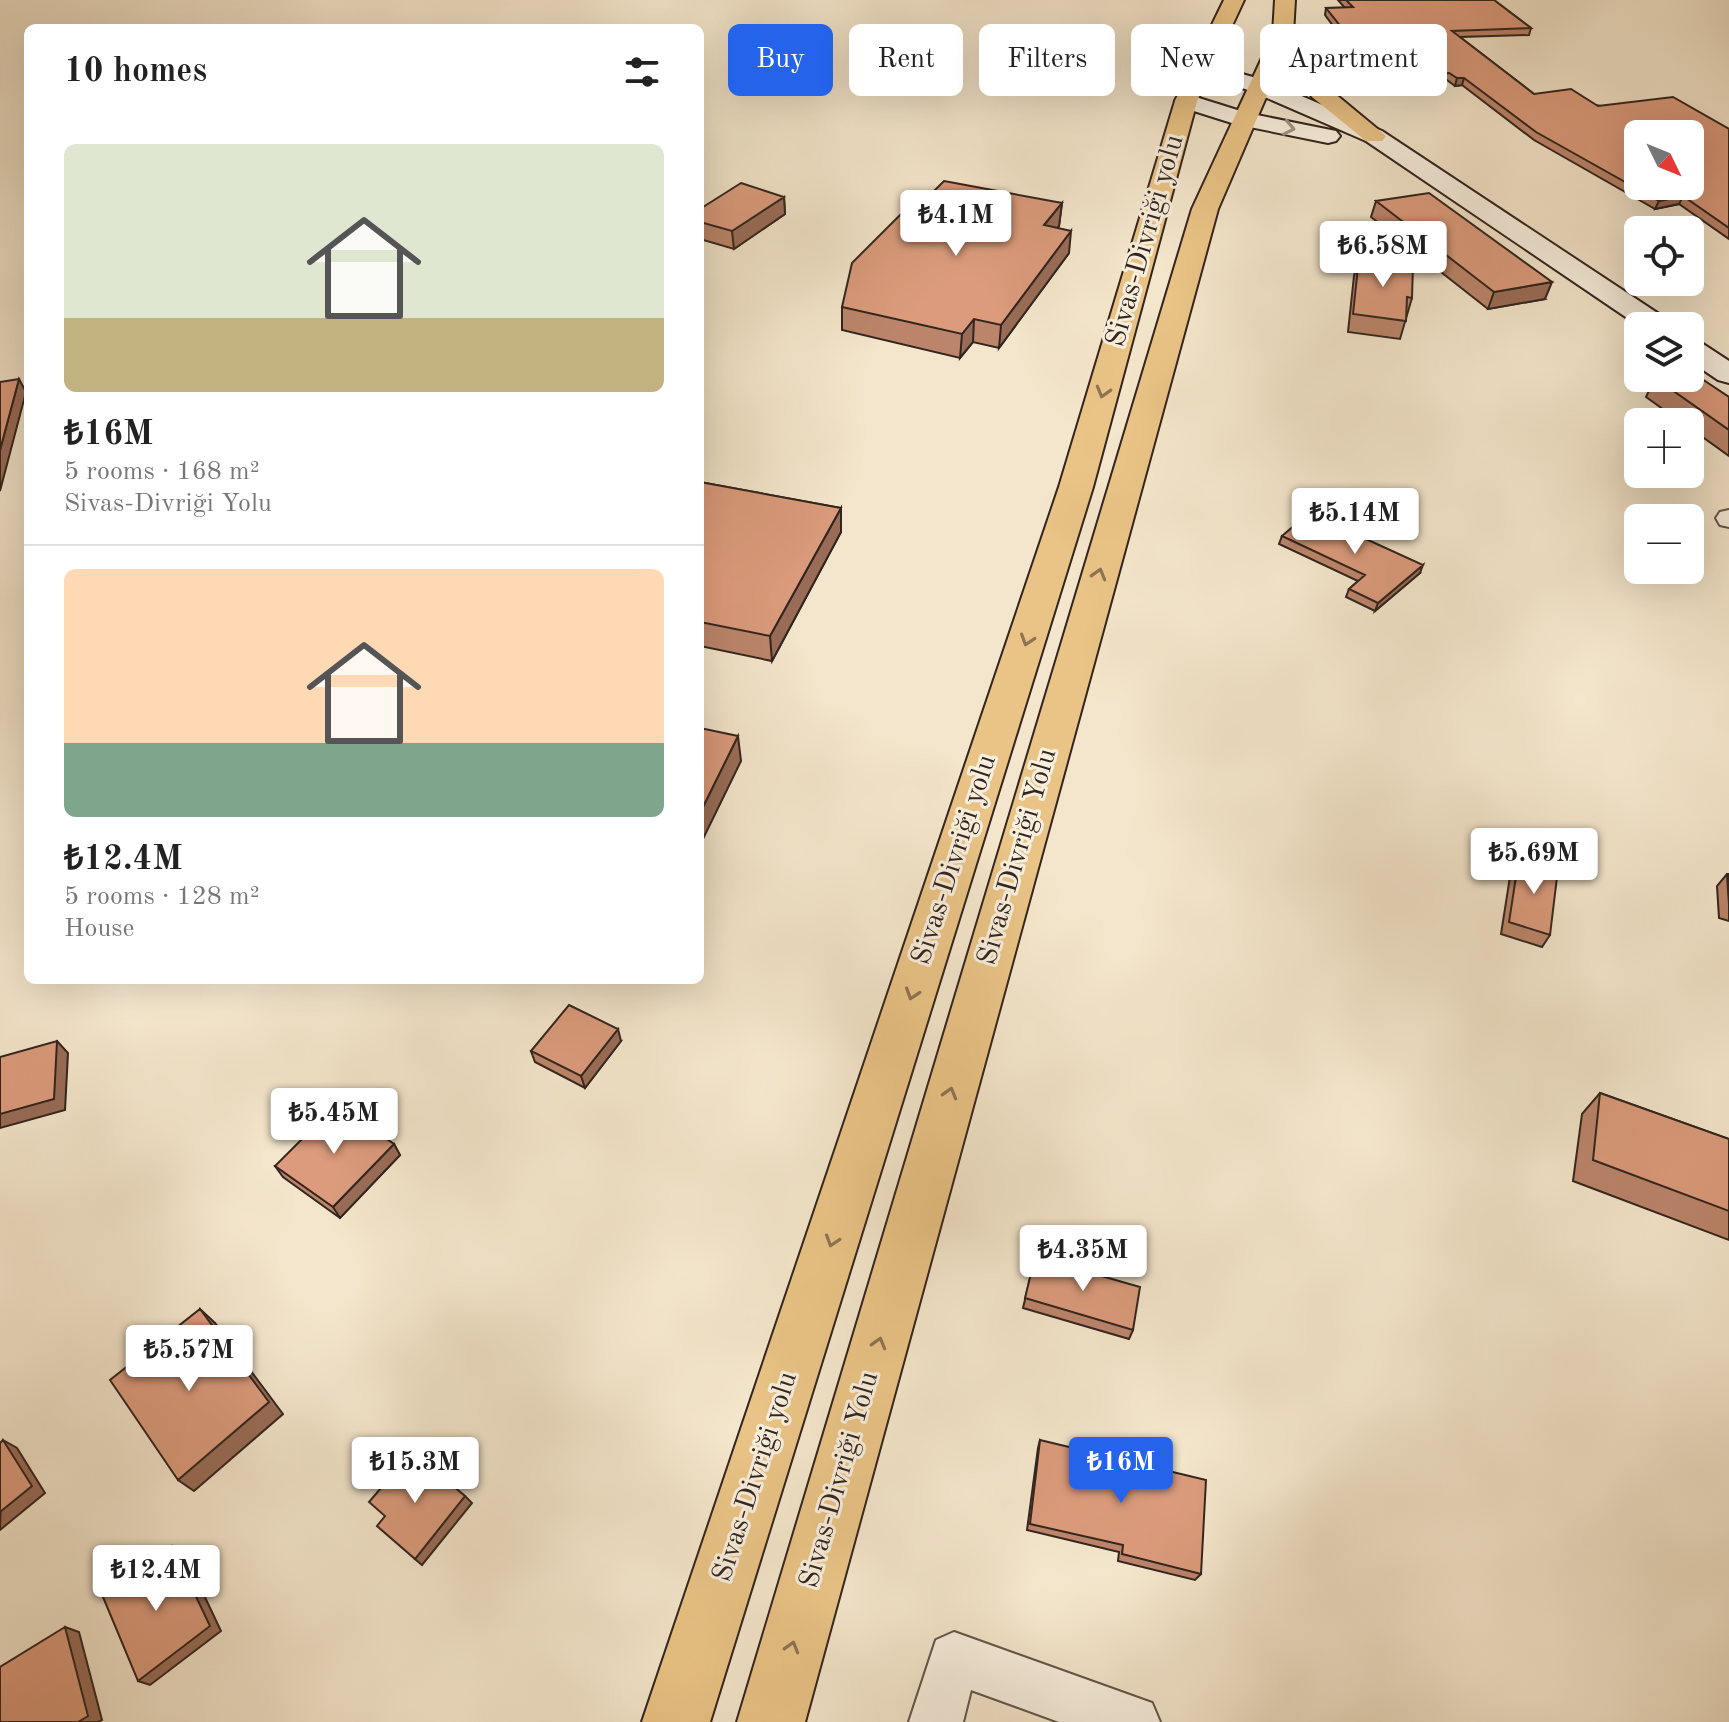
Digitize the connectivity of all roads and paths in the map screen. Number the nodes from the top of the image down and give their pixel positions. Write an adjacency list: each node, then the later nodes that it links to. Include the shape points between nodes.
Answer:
1 (1234, 0): 3 (main road, Sivas-Divriği yolu)
2 (1284, 17): 7 (main road, Sivas-Divriği Yolu); 8 (main road, via 1320,92)
3 (1223, 24)
4 (1244, 94): 7 (street)
5 (1189, 96): 13 (main road, Sivas-Divriği yolu, one-way to 13, via 1076,487)
6 (1221, 96): 7 (street)
7 (1251, 102): 8 (street); 9 (street, one-way to 9, via 1373,153); 14 (main road, Sivas-Divriği Yolu, one-way to 7, via 1205,209)
8 (1374, 136): 9 (street)
9 (1582, 275): 10 (street)
10 (1637, 312)
11 (1704, 357): 12 (street)
12 (1729, 374)
13 (676, 1722)
14 (771, 1722)
15 (936, 1722): 16 (street, via 954,1658)
16 (1133, 1722)

